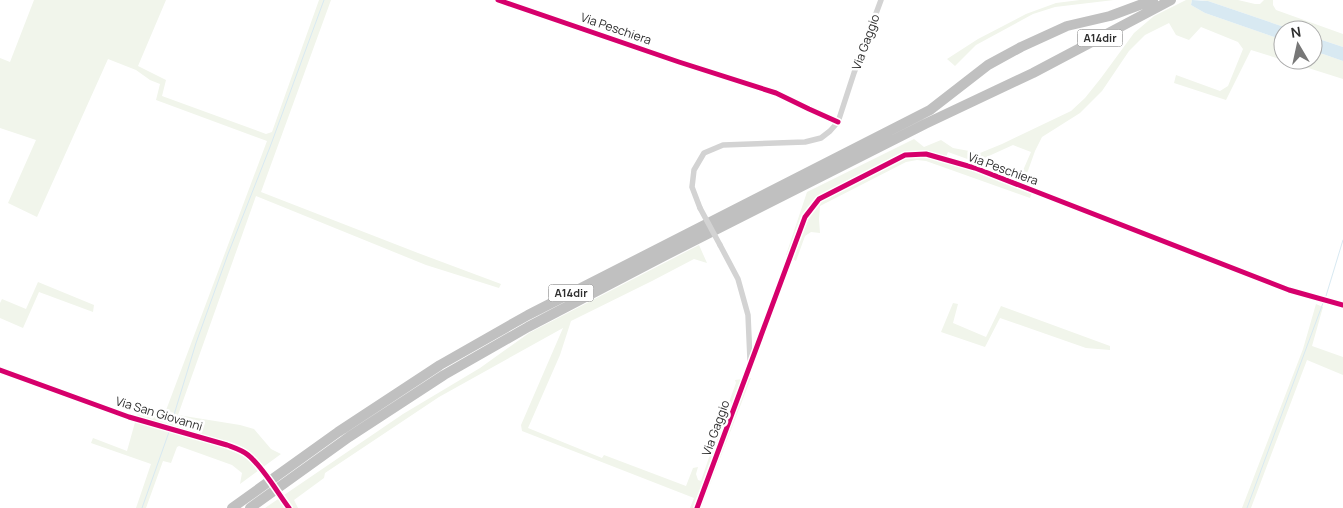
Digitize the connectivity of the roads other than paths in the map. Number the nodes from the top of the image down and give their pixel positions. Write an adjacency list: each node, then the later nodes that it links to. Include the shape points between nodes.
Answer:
1 (498, 0): 5 (street, Via Peschiera, via 776,93)
2 (881, 0): 5 (street, Via Gaggio)
3 (1153, 0): 10 (highway, A14dir, via 1110,16 1067,26 1021,47 988,65 930,110 528,315 440,364)
4 (1171, 0): 11 (highway, A14dir, via 1033,73 528,327 444,375 349,437)
5 (838, 122): 8 (street, bridge, via 821,138 805,142 723,145 704,153 694,170 692,187 700,208 738,279 748,315)
6 (1343, 305): 7 (street, Via Peschiera, via 1289,290 975,168 926,154 905,155 819,199 805,217)
7 (754, 355): 8 (street, Via Gaggio)
8 (750, 365): 13 (street, Via Gaggio)
9 (0, 370): 12 (street, Via San Giovanni, bridge, via 129,418 237,448 250,456)
10 (232, 508)
11 (250, 508)
12 (288, 508)
13 (697, 508)

